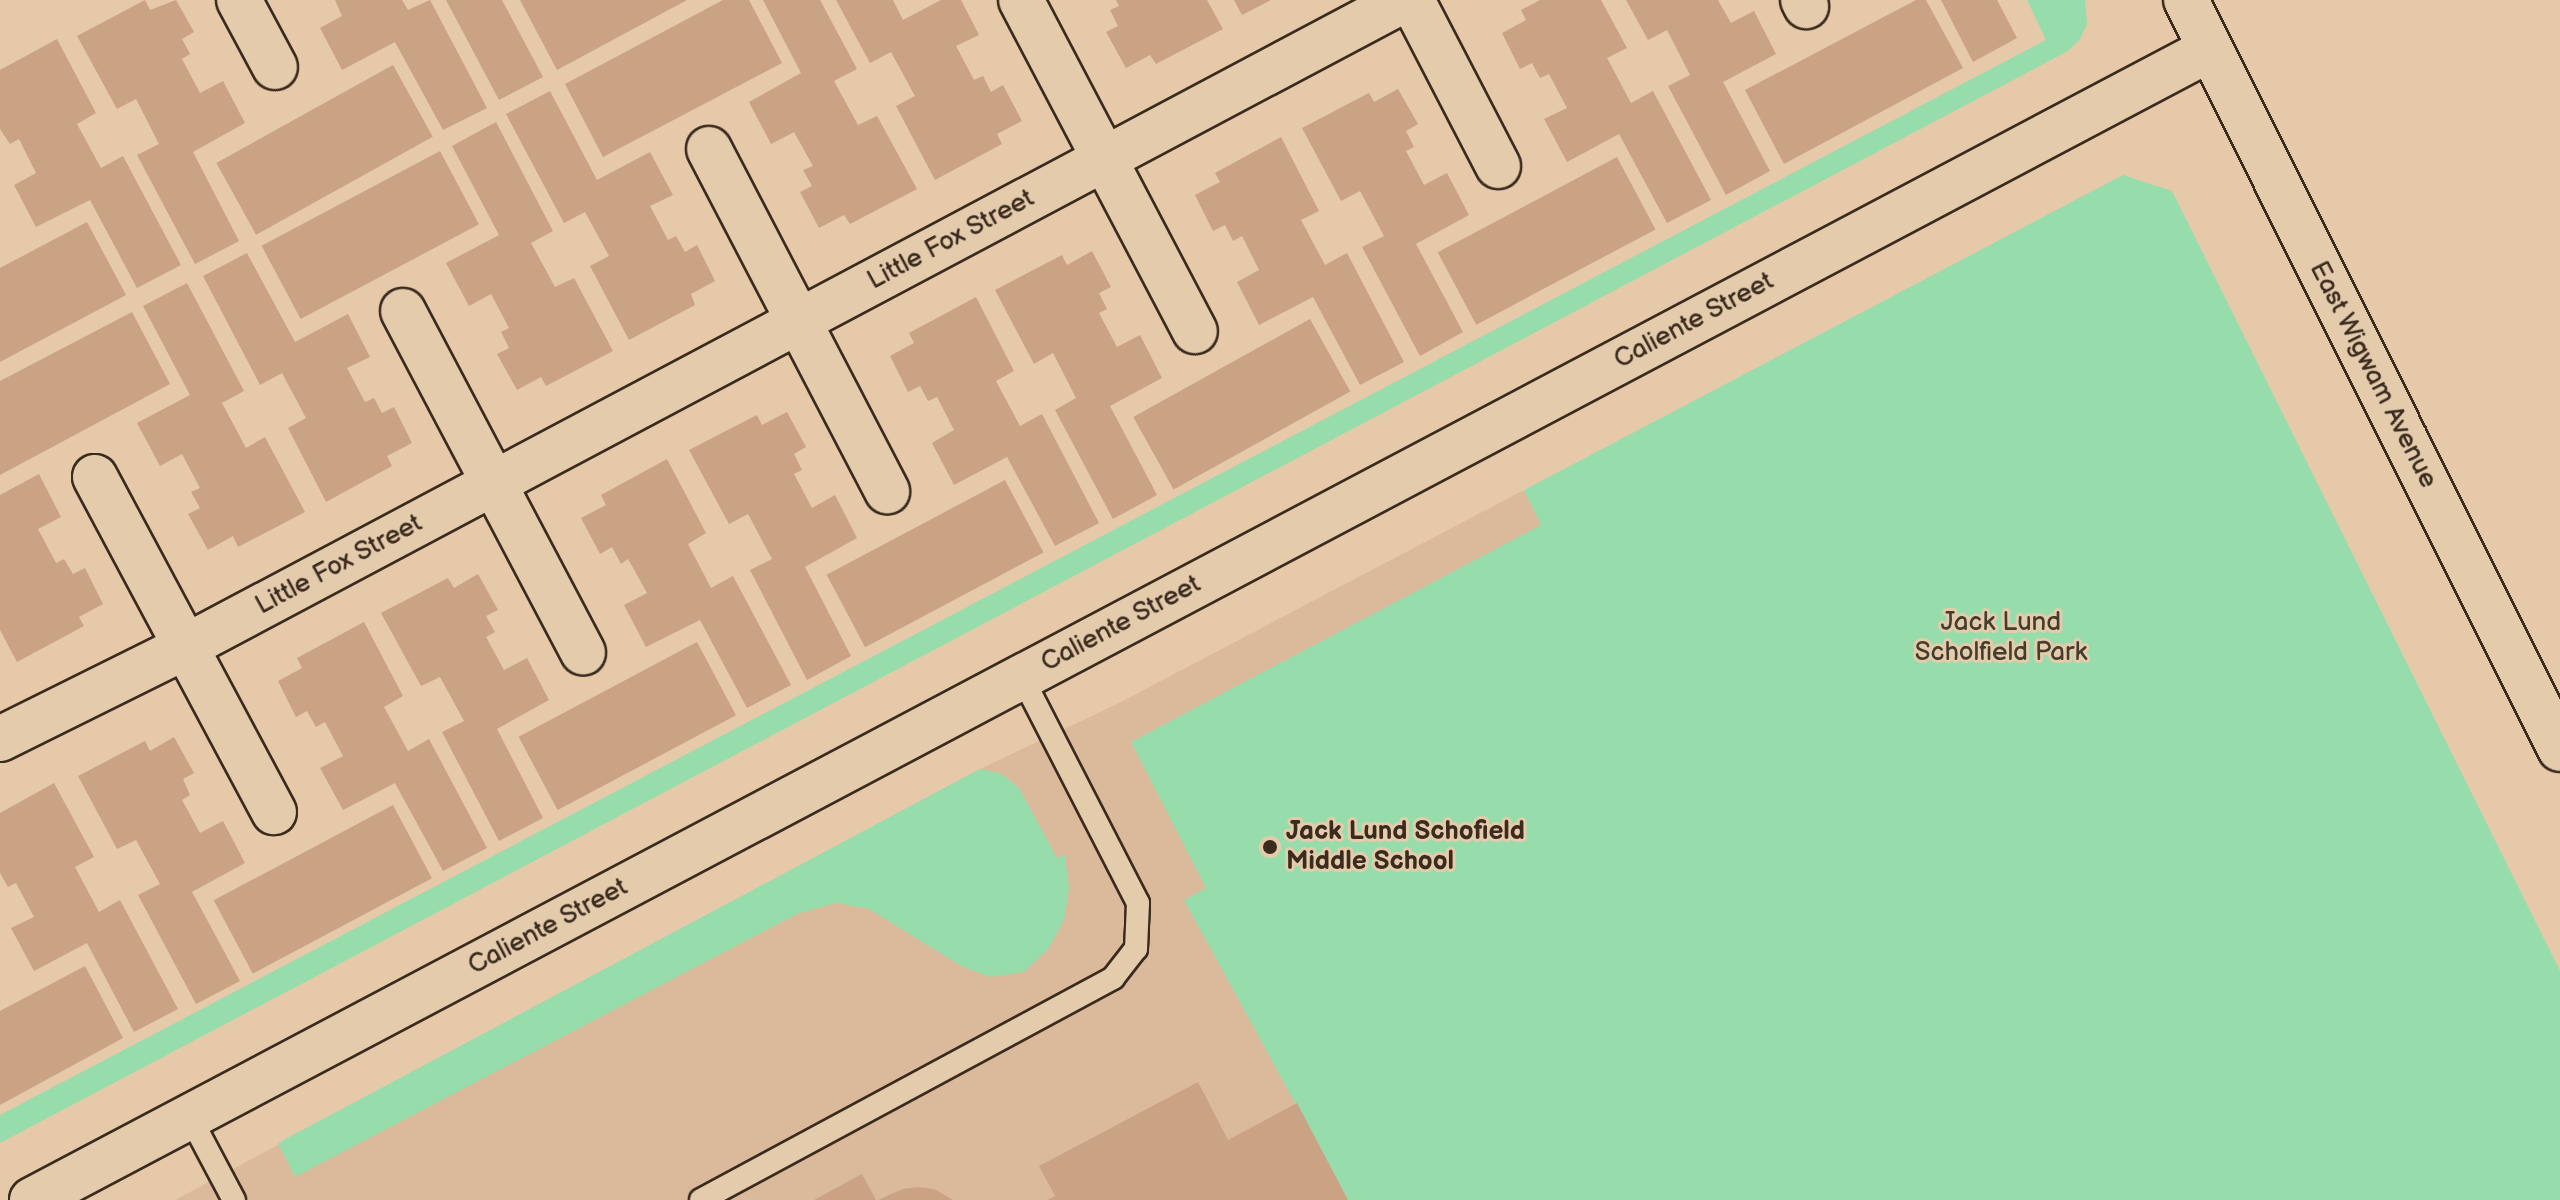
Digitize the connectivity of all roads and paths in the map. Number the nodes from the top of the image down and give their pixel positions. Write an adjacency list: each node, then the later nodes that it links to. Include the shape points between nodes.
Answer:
1 (239, 0): 7 (street)
2 (1021, 0): 9 (street)
3 (1404, 0): 9 (street, Little Fox Street)
4 (1412, 0): 10 (street)
5 (2186, 0): 6 (street, East Wigwam Avenue)
6 (2210, 49): 19 (street, Caliente Street); 21 (street, East Wigwam Avenue)
7 (275, 67)
8 (709, 149): 12 (street)
9 (1104, 159): 12 (street, Little Fox Street); 13 (street)
10 (1498, 166)
11 (403, 311): 15 (street)
12 (798, 321): 15 (street, Little Fox Street); 16 (street)
13 (1195, 331)
14 (95, 477): 17 (street)
15 (493, 483): 17 (street, Little Fox Street); 18 (street)
16 (887, 491)
17 (185, 647): 20 (street, Little Fox Street); 22 (street)
18 (583, 652)
19 (1022, 677): 23 (street, Caliente Street); 26 (lane, via 1138,903 1136,949 1113,978)
20 (0, 739)
21 (2560, 749)
22 (274, 812)
23 (190, 1117): 24 (street, Caliente Street); 25 (lane)
24 (32, 1200)
25 (234, 1200)
26 (701, 1200)

